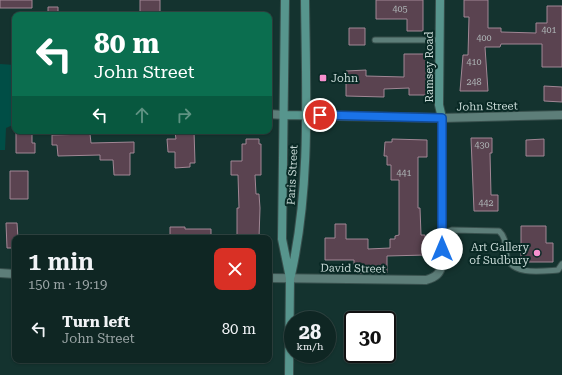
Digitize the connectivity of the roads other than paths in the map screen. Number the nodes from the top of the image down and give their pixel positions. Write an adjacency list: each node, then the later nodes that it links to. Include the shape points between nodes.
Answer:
1 (285, 0): 7 (main road, Paris Street)
2 (305, 0): 9 (main road, Paris Street)
3 (440, 0): 5 (main road, Ramsey Road)
4 (375, 40): 5 (lane)
5 (440, 40): 10 (main road, Ramsey Road, via 439,105)
6 (272, 114): 7 (street, John Street)
7 (284, 115): 9 (main road, John Street); 17 (main road, Paris Street, via 282,239)
8 (562, 115): 10 (street, John Street)
9 (306, 116): 10 (main road, John Street); 17 (main road, Paris Street, via 303,200 298,245)
10 (442, 118): 11 (street, Ramsey Road)
11 (442, 233): 12 (lane, via 452,230 499,231 504,237 508,259 518,270 558,270); 15 (street, Ramsey Road, via 442,264)
12 (562, 264)
13 (0, 273): 14 (street)
14 (12, 274)
15 (436, 277): 17 (street, David Street, via 426,280)
16 (272, 278): 17 (street, David Street)
17 (290, 278): 18 (main road, Paris Street)
18 (290, 375)

